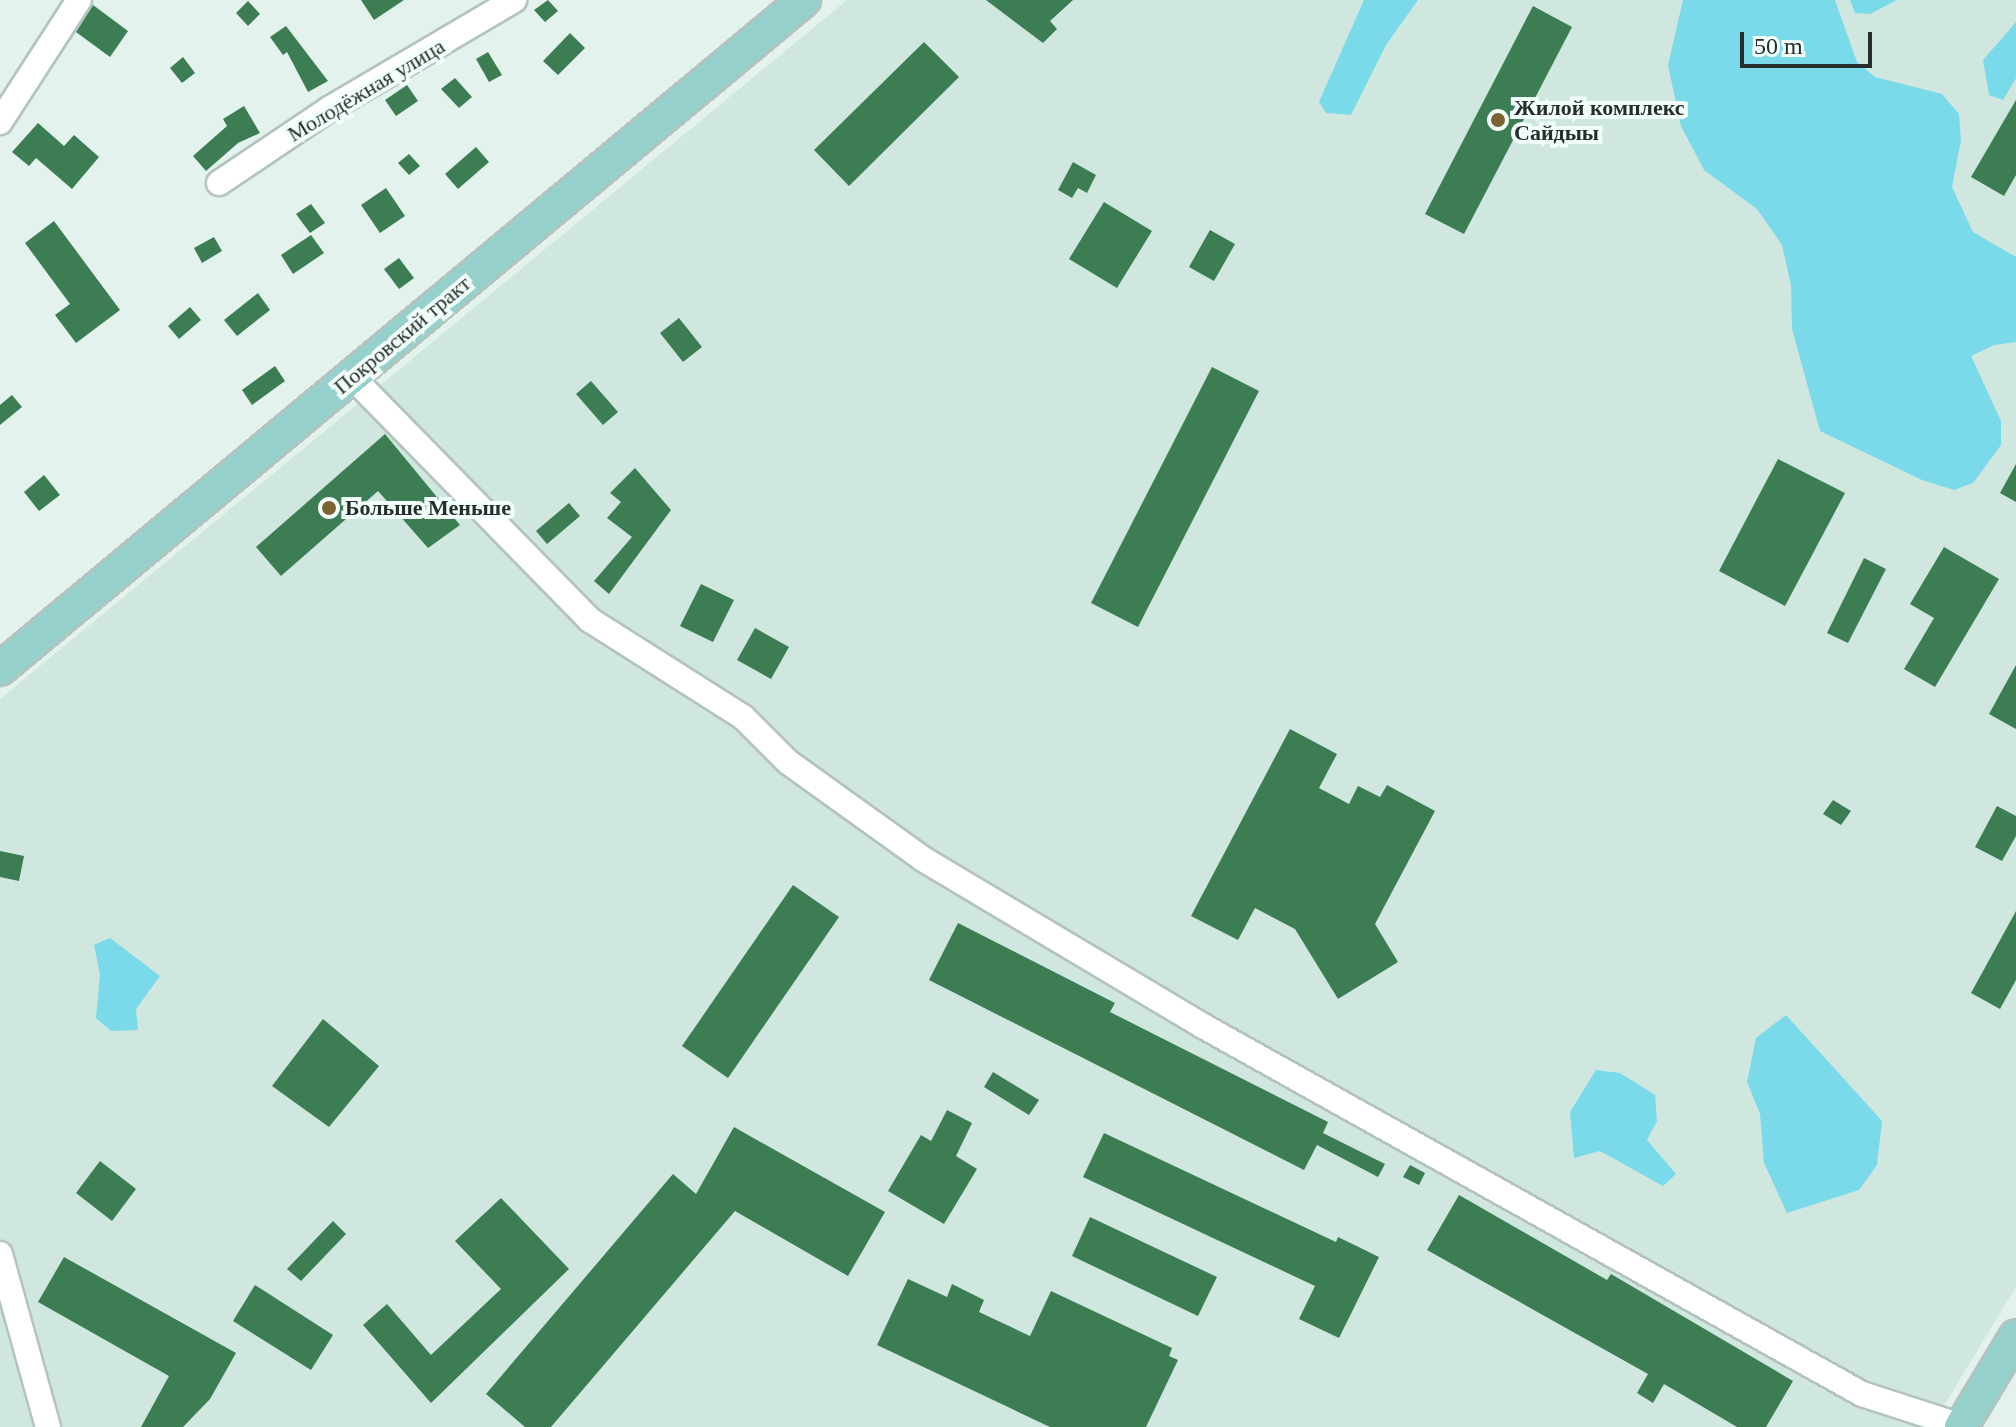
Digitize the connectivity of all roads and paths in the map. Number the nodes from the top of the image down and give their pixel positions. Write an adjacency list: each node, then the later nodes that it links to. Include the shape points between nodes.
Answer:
1 (79, 0): 4 (street)
2 (514, 0): 5 (street, Молодёжная улица, via 329,109)
3 (804, 0): 6 (main road, Покровский тракт)
4 (0, 122)
5 (219, 183)
6 (352, 377): 7 (main road, Покровский тракт); 10 (street, via 590,620 743,717 788,762 923,859 1217,1034 1793,1357 1862,1394)
7 (0, 669)
8 (0, 1254): 11 (street)
9 (2016, 1336): 10 (main road)
10 (1961, 1426)
11 (48, 1427)

